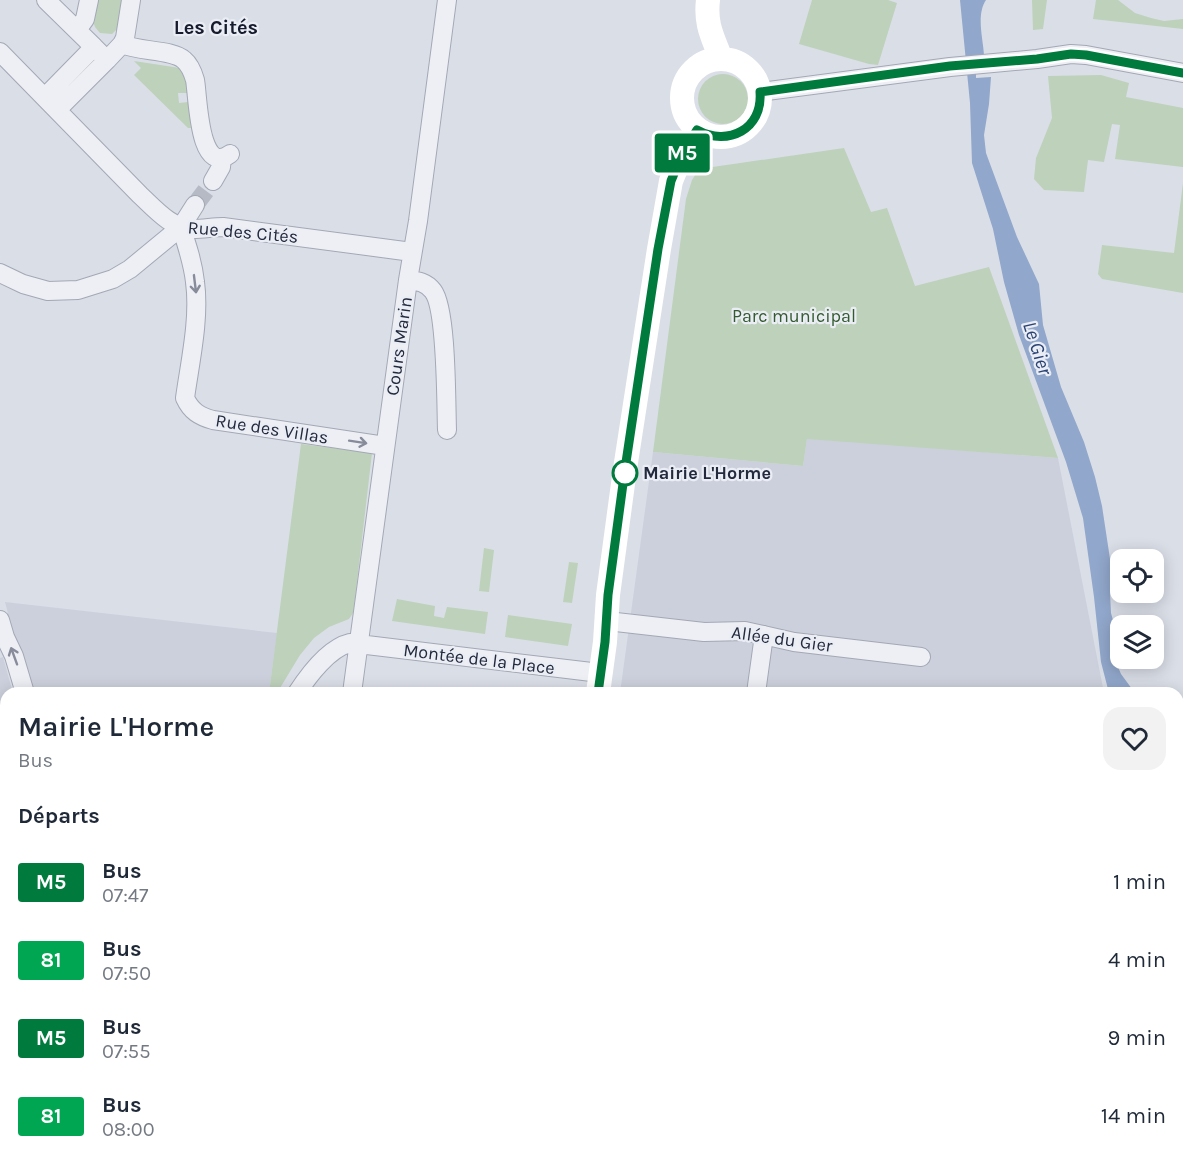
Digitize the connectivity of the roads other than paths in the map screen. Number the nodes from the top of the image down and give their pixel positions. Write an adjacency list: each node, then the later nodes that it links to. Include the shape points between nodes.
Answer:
1 (46, 0): 6 (street)
2 (89, 0): 6 (street, via 85,19)
3 (131, 0): 7 (street)
4 (447, 0): 18 (street, Cours Marin)
5 (708, 0): 10 (main road, via 708,26)
6 (77, 30): 9 (street)
7 (122, 44): 9 (street); 15 (street, via 172,54 190,67 205,144 213,155 226,156)
8 (0, 52): 13 (street, Rue des Cités)
9 (100, 54): 13 (street)
10 (722, 59): 12 (main road, via 744,67); 14 (main road, via 699,66 684,85 683,108)
11 (1183, 73): 12 (street, via 1071,54)
12 (760, 92): 14 (main road, via 758,110 743,130 719,137)
13 (51, 103): 17 (street, Rue des Cités, via 140,195)
14 (697, 130): 24 (main road, via 671,181 658,249)
15 (213, 181)
16 (195, 205): 17 (street)
17 (181, 227): 18 (street, Rue des Cités, via 223,227); 19 (street, via 130,269 78,290 48,291); 22 (street, Rue des Villas, one-way to 22, via 197,298 185,398 188,406 213,420)
18 (412, 252): 20 (street, Cours Marin)
19 (0, 273)
20 (408, 280): 21 (street, via 427,285 438,301); 22 (street, Cours Marin)
21 (447, 430)
22 (385, 446): 26 (street, Cours Marin)
23 (0, 620): 29 (street, one-way to 23)
24 (607, 621): 25 (street, Allée du Gier); 28 (main road)
25 (764, 635): 27 (street, Allée du Gier); 32 (street)
26 (358, 644): 28 (street, Montée de la Place); 30 (street, via 338,649); 31 (street, Cours Marin)
27 (921, 657)
28 (599, 683)
29 (23, 687)
30 (300, 687)
31 (353, 687)
32 (757, 687)

